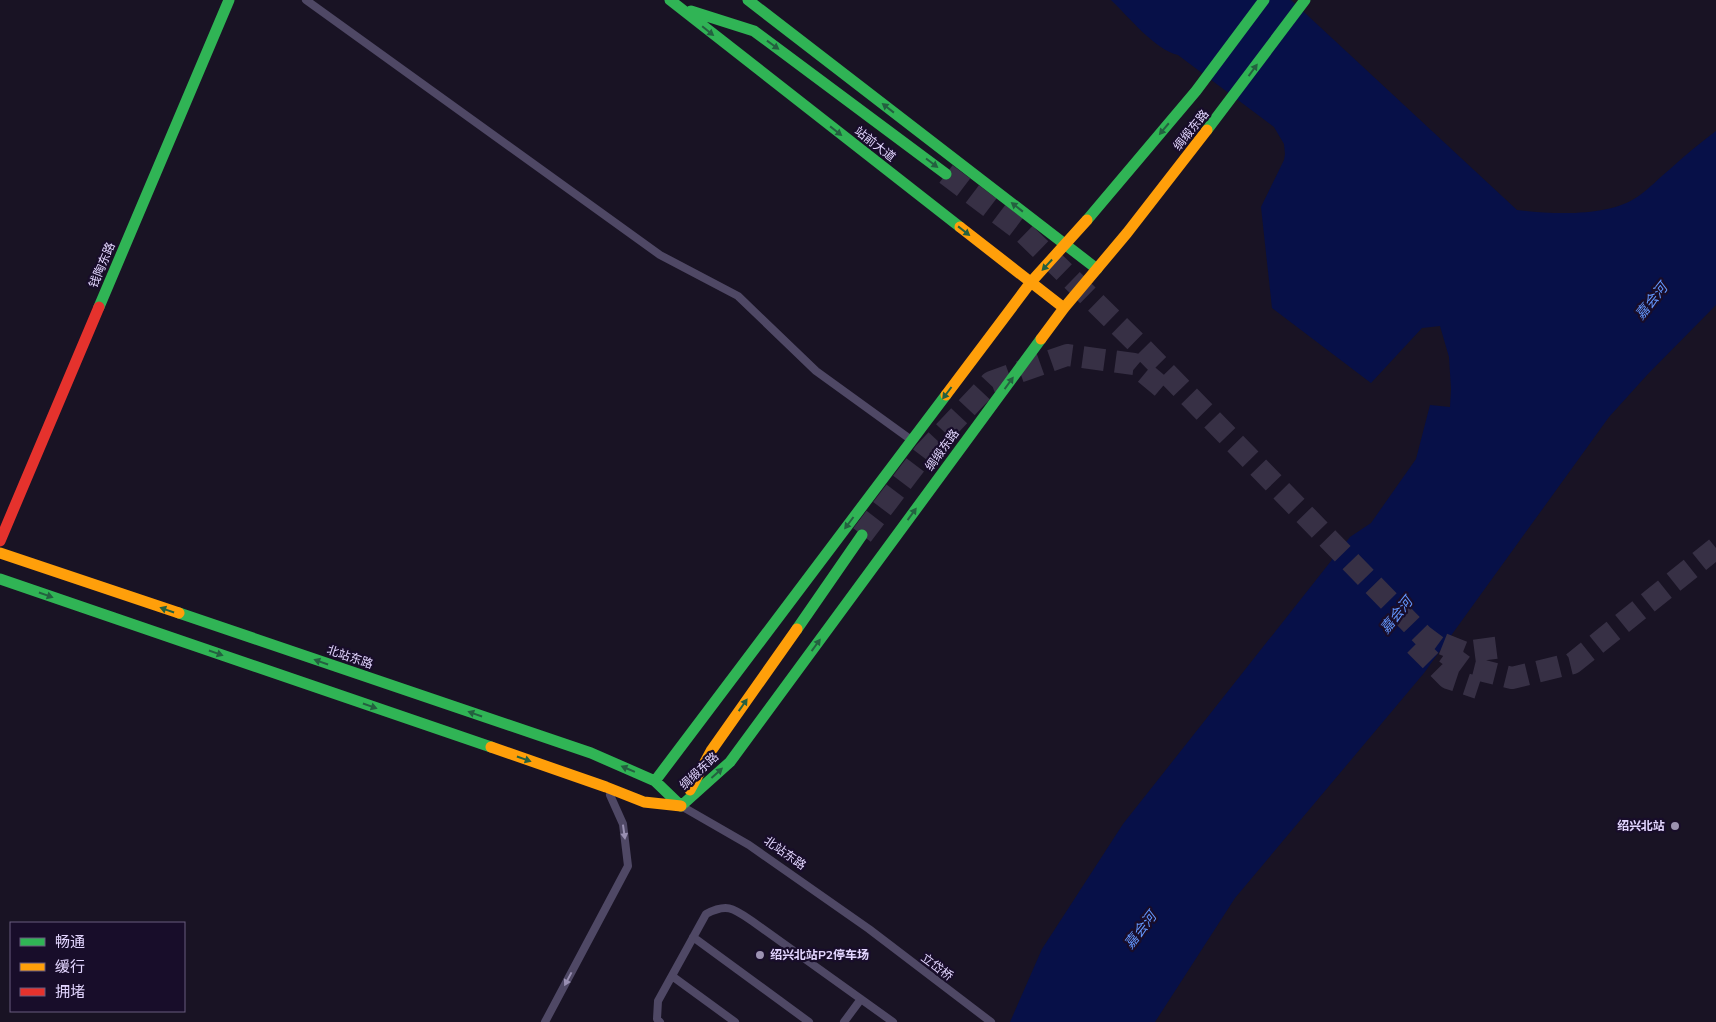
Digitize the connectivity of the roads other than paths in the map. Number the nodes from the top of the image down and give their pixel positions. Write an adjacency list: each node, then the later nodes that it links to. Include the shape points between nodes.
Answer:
1 (229, 0): 15 (main road, 钱陶东路)
2 (306, 0): 13 (lane, via 660,255 738,296 816,370)
3 (670, 0): 7 (main road, 站前大道)
4 (748, 0): 9 (main road, one-way to 4)
5 (1264, 0): 9 (main road, 绸缎东路, one-way to 9, via 1196,91)
6 (1305, 0): 10 (main road, 绸缎东路, one-way to 6, via 1225,110)
7 (680, 8): 8 (main road, one-way to 8, via 754,31); 11 (main road, 站前大道, one-way to 11)
8 (946, 174)
9 (1065, 245): 10 (main road); 11 (main road, 绸缎东路, one-way to 11)
10 (1097, 269): 12 (main road, 绸缎东路)
11 (1031, 282): 12 (main road, 站前大道); 13 (main road, 绸缎东路, one-way to 13)
12 (1064, 308): 20 (main road, 绸缎东路, one-way to 12, via 730,762)
13 (912, 440): 18 (main road, 绸缎东路, one-way to 18)
14 (862, 535): 20 (main road, one-way to 14, via 712,751)
15 (0, 542)
16 (0, 553): 18 (main road, 北站东路, one-way to 16, via 591,753)
17 (0, 579): 19 (main road, 北站东路, one-way to 19)
18 (655, 781): 20 (main road, 北站东路)
19 (606, 787): 20 (main road, 北站东路, via 644,802); 25 (lane, one-way to 25, via 624,824 628,866)
20 (681, 806): 21 (lane, 北站东路, via 749,845)
21 (869, 929): 31 (lane, 立岱桥)
22 (693, 937): 23 (lane); 24 (lane, via 706,914 719,907 735,910); 28 (lane)
23 (672, 976): 26 (lane, via 658,1001 657,1019); 27 (lane)
24 (861, 999): 29 (lane); 30 (lane)
25 (545, 1022)
26 (660, 1022)
27 (735, 1022)
28 (809, 1022)
29 (844, 1022)
30 (893, 1022)
31 (991, 1022)

